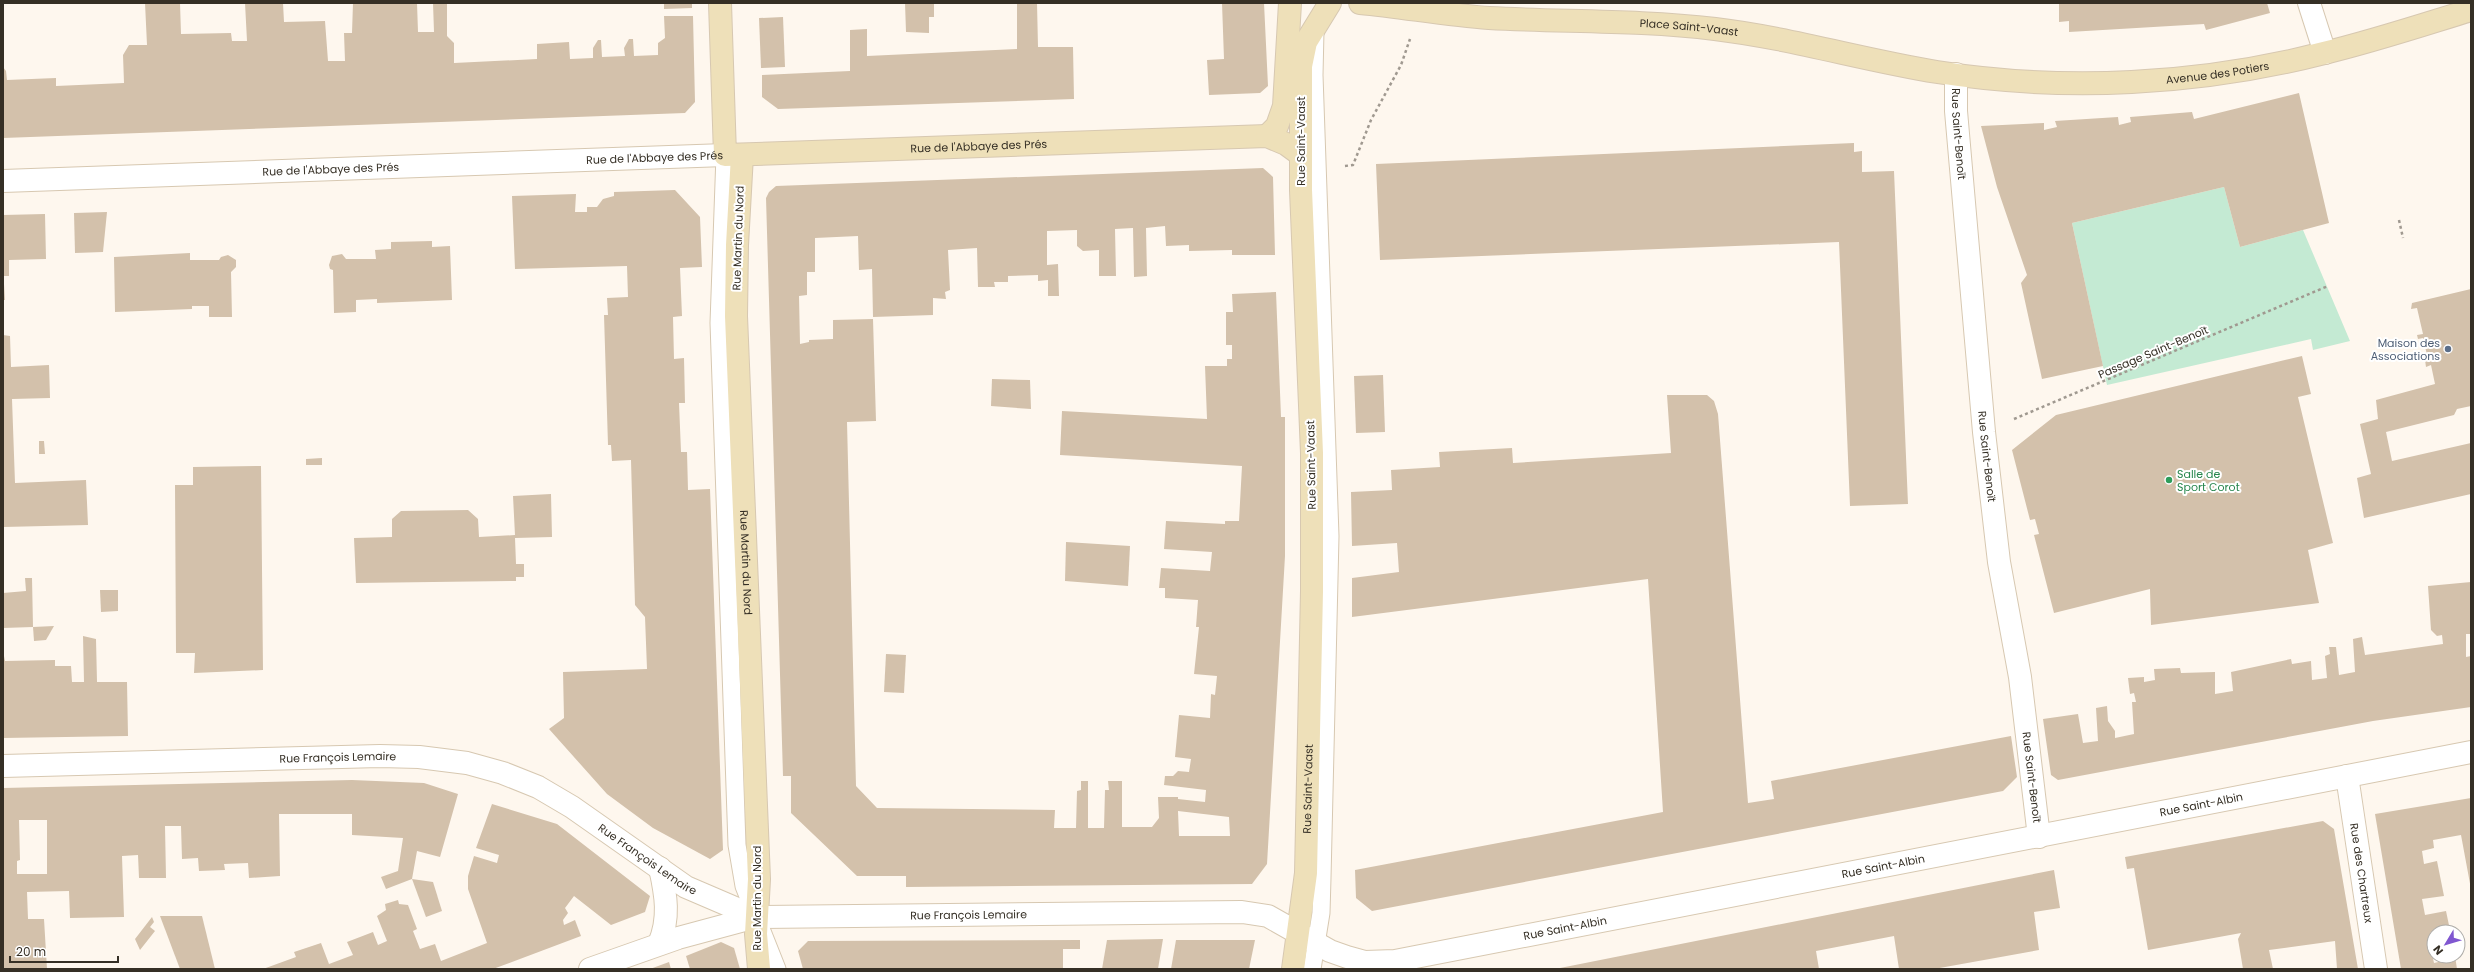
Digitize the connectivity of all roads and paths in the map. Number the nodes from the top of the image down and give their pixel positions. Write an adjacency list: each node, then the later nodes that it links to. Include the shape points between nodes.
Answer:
1 (720, 3): 15 (street, Rue Martin du Nord)
2 (1290, 3): 14 (street, Rue Saint-Vaast, via 1284,106 1277,126)
3 (1317, 3): 10 (lane)
4 (1330, 3): 10 (street, Rue Saint-Vaast)
5 (1360, 3): 7 (street, Place Saint-Vaast)
6 (2309, 3): 12 (street)
7 (1413, 6): 8 (street, Place Saint-Vaast)
8 (1457, 9): 13 (street, Place Saint-Vaast, via 1713,29)
9 (2471, 10): 12 (street, Avenue des Potiers)
10 (1316, 24): 16 (street, Rue Saint-Vaast, via 1302,56); 29 (lane, via 1314,76 1330,536 1322,878)
11 (1412, 31): 17 (path, via 1401,65 1371,120 1353,165)
12 (2325, 53): 13 (street, Avenue des Potiers, via 2212,75 2153,81 2015,80)
13 (1956, 74): 22 (street, Rue Saint-Benoït, via 1956,111)
14 (1267, 136): 15 (street, Rue de l'Abbaye des Prés); 16 (street, Rue de l'Abbaye des Prés, via 1286,144)
15 (733, 155): 18 (street, Rue de l'Abbaye des Prés); 28 (street, Rue Martin du Nord, via 736,316 759,879)
16 (1301, 155): 29 (street, Rue Saint-Vaast, via 1312,453 1306,873)
17 (1338, 168)
18 (3, 180)
19 (2399, 220): 20 (path)
20 (2403, 238)
21 (2328, 286): 22 (path, Passage Saint-Benoït)
22 (1984, 432): 26 (street, Rue Saint-Benoït, via 2000,562 2020,677)
23 (2471, 752): 25 (street, Rue Saint-Albin)
24 (3, 766): 27 (street, Rue François Lemaire, via 380,756 461,762 519,778 555,796)
25 (2347, 776): 26 (street, Rue Saint-Albin); 36 (street, Rue des Chartreux)
26 (2039, 837): 29 (street, Rue Saint-Albin, via 1395,961 1365,962 1330,951)
27 (660, 868): 28 (street, Rue François Lemaire, via 686,887); 30 (street, via 666,892 667,919)
28 (756, 916): 29 (street, Rue François Lemaire, via 1242,912 1268,916); 30 (street); 32 (street, Rue Martin du Nord); 33 (lane)
29 (1308, 938): 34 (street, Rue Saint-Vaast); 35 (lane)
30 (659, 944): 31 (street)
31 (590, 969)
32 (759, 969)
33 (777, 969)
34 (1294, 969)
35 (1312, 969)
36 (2376, 969)

